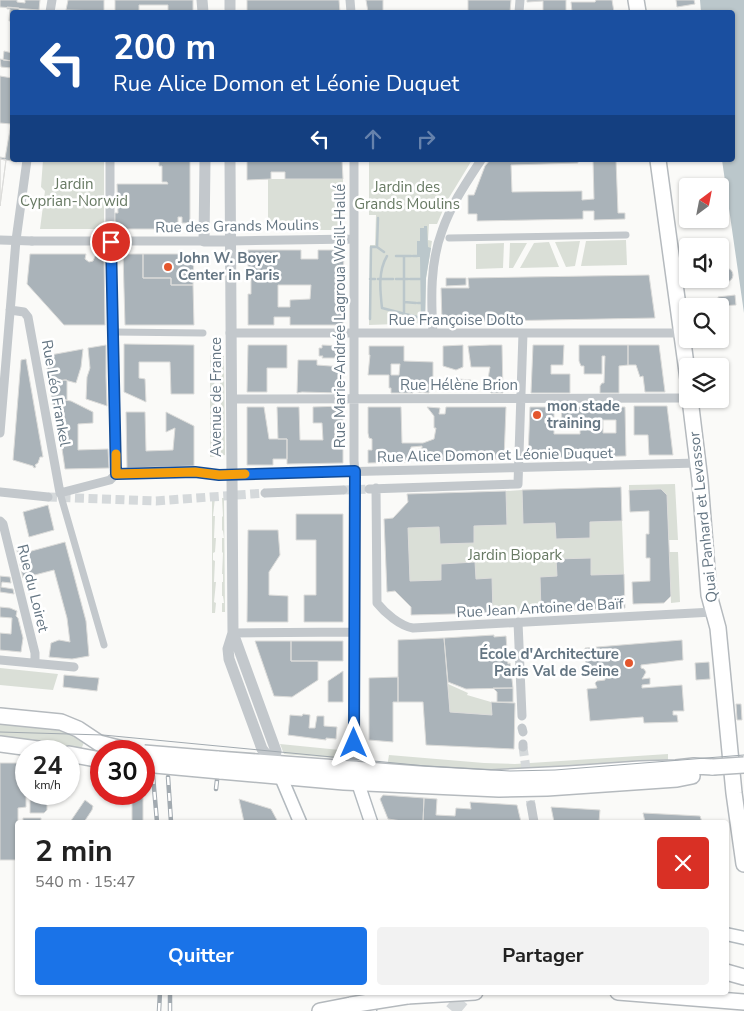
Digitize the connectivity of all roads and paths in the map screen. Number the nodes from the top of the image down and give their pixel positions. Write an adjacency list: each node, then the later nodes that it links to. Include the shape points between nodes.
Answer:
1 (27, 162): 15 (street)
2 (110, 162): 14 (street)
3 (205, 162): 13 (street)
4 (230, 162): 12 (street, Avenue de France)
5 (354, 162): 10 (street, Rue Marie-Andrée Lagroua Weill-Hallé)
6 (480, 162): 20 (street, via 457,198 440,238 432,278)
7 (658, 162): 16 (main road)
8 (626, 235): 9 (street)
9 (449, 238)
10 (354, 239): 12 (street, Rue des Grands Moulins); 23 (street, Rue Marie-Andrée Lagroua Weill-Hallé)
11 (0, 240): 14 (street, Rue des Grands Moulins, bridge)
12 (230, 240): 13 (street, Rue des Grands Moulins); 19 (street, Avenue de France)
13 (204, 241): 14 (street, Rue des Grands Moulins)
14 (111, 242): 17 (street)
15 (10, 310): 29 (street); 38 (street, Rue Léo Frankel, via 24,312 28,317)
16 (679, 318)
17 (114, 332): 18 (street); 33 (street)
18 (203, 333)
19 (230, 333): 23 (street, Rue Françoise Dolto); 25 (street, Avenue de France)
20 (433, 333): 21 (street, Rue Françoise Dolto); 23 (street, Rue Françoise Dolto)
21 (523, 333): 22 (street, Rue Françoise Dolto); 26 (street)
22 (679, 333)
23 (354, 334): 27 (street, Rue Marie-Andrée Lagroua Weill-Hallé)
24 (679, 398): 26 (street, Rue Hélène Brion)
25 (231, 399): 27 (street, Rue Hélène Brion); 34 (street, Avenue de France)
26 (521, 399): 27 (street, Rue Hélène Brion); 31 (street)
27 (354, 400): 32 (street, Rue Marie-Andrée Lagroua Weill-Hallé)
28 (690, 408): 30 (main road, Quai Panhard et Levassor)
29 (0, 433)
30 (698, 463): 31 (street, Rue Alice Domon et Léonie Duquet); 41 (main road, Quai Panhard et Levassor)
31 (518, 468): 32 (street, Rue Alice Domon et Léonie Duquet); 42 (street, Rue Jean Antoine de Baïf, via 518,484 372,489 377,602 381,608 405,627 412,628)
32 (355, 471): 34 (street, Rue Alice Domon et Léonie Duquet); 43 (street, Rue Marie-Andrée Lagroua Weill-Hallé)
33 (116, 474): 34 (street, Rue Alice Domon et Léonie Duquet, via 195,472); 38 (street, via 110,480)
34 (231, 475): 44 (street, Avenue de France)
35 (343, 490): 37 (street)
36 (0, 492): 39 (street)
37 (264, 493)
38 (60, 494): 45 (street)
39 (48, 496)
40 (0, 521): 47 (street, Rue du Loiret, via 35,652)
41 (713, 612): 42 (street, Rue Jean Antoine de Baïf); 64 (main road, Quai Panhard et Levassor, via 718,628)
42 (518, 622): 50 (street)
43 (355, 632): 44 (street); 59 (street, Rue Marie-Andrée Lagroua Weill-Hallé)
44 (232, 633): 58 (street, Avenue de France, via 228,649 230,659 262,749)
45 (104, 645)
46 (0, 660): 47 (street)
47 (35, 663): 48 (street)
48 (74, 667)
49 (0, 716): 51 (main road, via 61,722)
50 (522, 716)
51 (95, 740)
52 (0, 744): 53 (main road)
53 (15, 746)
54 (155, 755): 56 (main road, bridge)
55 (155, 764): 56 (main road, bridge)
56 (219, 765): 58 (main road)
57 (744, 765): 59 (main road, bridge, via 693,771 640,768 491,778 419,774)
58 (278, 770): 59 (main road); 61 (main road)
59 (355, 776): 62 (main road)
60 (531, 804): 63 (street)
61 (299, 820)
62 (370, 820)
63 (534, 820)
64 (744, 864)
65 (729, 935): 66 (main road)
66 (744, 938)
67 (729, 973): 68 (main road)
68 (744, 977)
69 (729, 993): 73 (main road)
70 (366, 995): 76 (main road)
71 (407, 995): 75 (main road, bridge)
72 (652, 995): 74 (main road)
73 (744, 996)
74 (744, 1002)
75 (320, 1011)
76 (370, 1011)

